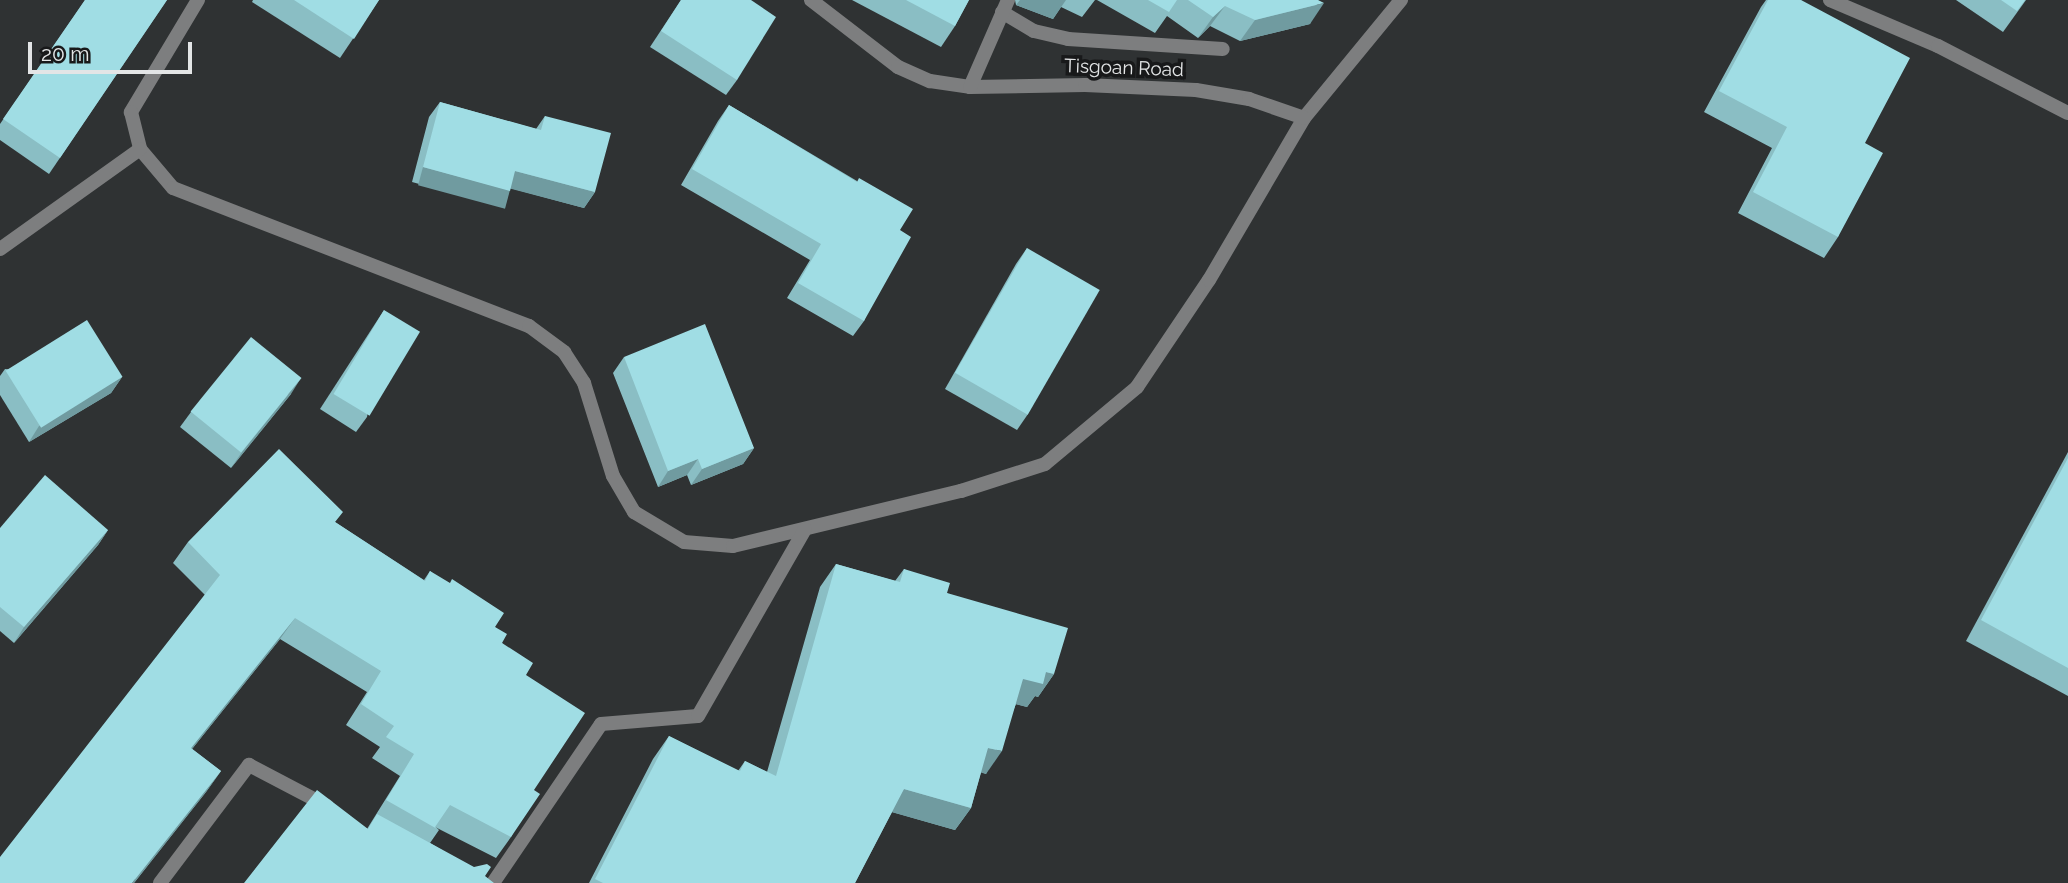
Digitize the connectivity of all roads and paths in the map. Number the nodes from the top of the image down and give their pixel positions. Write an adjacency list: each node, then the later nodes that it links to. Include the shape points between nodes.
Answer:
1 (198, 0): 10 (street, via 131,112)
2 (811, 0): 7 (street, Tisgoan Road, via 898,67 930,81)
3 (1401, 0): 9 (street)
4 (1833, 0): 8 (street, via 1938,46)
5 (1005, 6): 6 (street, via 1034,31 1068,40); 7 (street)
6 (1223, 49)
7 (970, 86): 9 (street, Tisgoan Road, via 1196,90 1249,99)
8 (2068, 113)
9 (1304, 118): 12 (street, via 1209,280 1137,387 1045,464 961,491)
10 (140, 149): 11 (street); 12 (street, via 173,188 530,326 564,352 584,383 612,476 634,512 684,542 733,546)
11 (0, 249)
12 (805, 529): 15 (street, via 698,716 601,724)
13 (342, 815): 14 (street, via 249,765)
14 (159, 883)
15 (493, 883)

